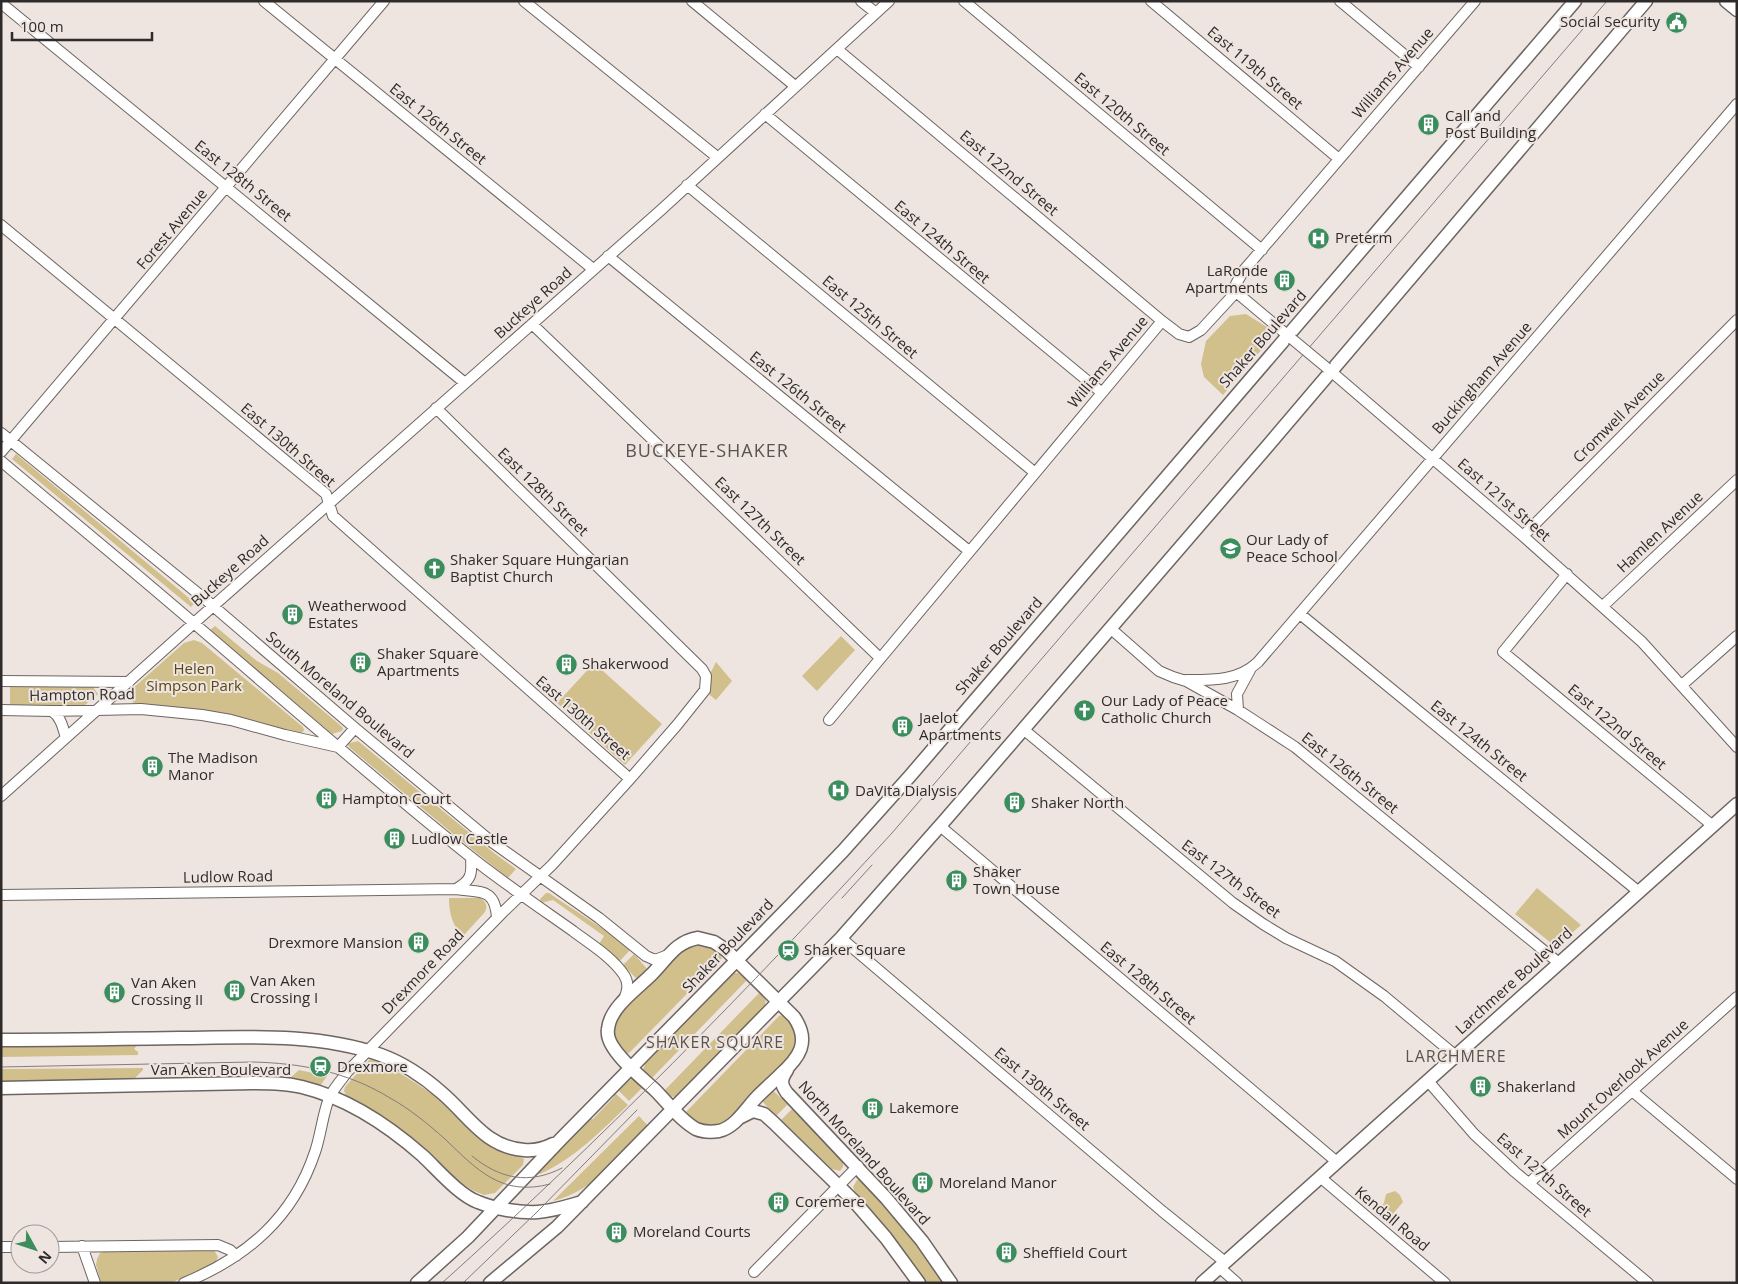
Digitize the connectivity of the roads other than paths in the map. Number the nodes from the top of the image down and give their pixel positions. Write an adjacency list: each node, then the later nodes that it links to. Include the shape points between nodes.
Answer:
1 (264, 1): 18 (street, East 126th Street)
2 (384, 1): 18 (street, Forest Avenue)
3 (524, 1): 23 (street)
4 (692, 1): 20 (street)
5 (861, 1): 16 (street)
6 (889, 1): 16 (street, Buckeye Road)
7 (964, 1): 28 (street, East 120th Street)
8 (1152, 1): 24 (street, East 119th Street)
9 (1340, 1): 19 (street)
10 (1475, 1): 19 (street, Williams Avenue)
11 (1575, 1): 36 (main road, Shaker Boulevard)
12 (1646, 1): 37 (main road)
13 (1726, 1): 15 (main road)
14 (1, 3): 26 (street, East 128th Street)
15 (1737, 10)
16 (876, 13): 17 (street, Buckeye Road)
17 (837, 49): 20 (street, Buckeye Road); 34 (street, East 122nd Street)
18 (334, 59): 26 (street, Forest Avenue); 30 (street, East 126th Street)
19 (1419, 67): 24 (street, Williams Avenue)
20 (795, 86): 22 (street, Buckeye Road)
21 (1737, 104): 44 (street, Buckingham Avenue)
22 (764, 114): 23 (street, Buckeye Road); 39 (street, East 124th Street)
23 (717, 157): 25 (street, Buckeye Road)
24 (1340, 159): 28 (street, Williams Avenue)
25 (687, 186): 29 (street, Buckeye Road); 46 (street, East 125th Street)
26 (226, 187): 32 (street, Forest Avenue); 38 (street, East 128th Street)
27 (1, 225): 32 (street, East 130th Street)
28 (1262, 250): 31 (street, Williams Avenue, via 1238,279)
29 (608, 256): 30 (street, Buckeye Road); 50 (street, East 126th Street)
30 (593, 270): 35 (street, Buckeye Road)
31 (1236, 292): 34 (street, Williams Avenue, via 1196,335 1179,334); 36 (street, East 121st Street)
32 (115, 320): 42 (street, Forest Avenue); 48 (street, East 130th Street, via 326,494)
33 (1737, 320): 49 (street, Cromwell Avenue)
34 (1162, 321): 39 (street, Williams Avenue)
35 (532, 324): 38 (street, Buckeye Road); 58 (street, East 127th Street)
36 (1290, 337): 37 (street, East 121st Street, bridge); 89 (main road, Shaker Boulevard, via 843,852)
37 (1328, 370): 44 (street, East 121st Street); 56 (main road, via 1265,449)
38 (464, 383): 40 (street, Buckeye Road)
39 (1101, 392): 46 (street, Williams Avenue)
40 (436, 408): 48 (street, Buckeye Road); 63 (street, East 128th Street, via 702,669)
41 (1, 433): 42 (street, South Moreland Boulevard)
42 (11, 441): 43 (street, Forest Avenue); 52 (street, South Moreland Boulevard)
43 (1, 452)
44 (1432, 458): 49 (street, East 121st Street); 54 (street, Buckingham Avenue)
45 (1, 461): 55 (street)
46 (1034, 472): 50 (street, Williams Avenue)
47 (1737, 480): 53 (street, Hamlen Avenue)
48 (330, 503): 52 (street, Buckeye Road); 75 (street, East 130th Street, via 333,516)
49 (1523, 536): 51 (street, East 121st Street)
50 (969, 551): 58 (street, Williams Avenue)
51 (1567, 574): 53 (street, East 121st Street); 79 (street, East 122nd Street, via 1503,652)
52 (213, 606): 55 (street, Buckeye Road); 70 (street, South Moreland Boulevard)
53 (1604, 606): 64 (street, East 121st Street)
54 (1300, 614): 59 (street, Buckingham Avenue); 83 (street, East 124th Street)
55 (194, 623): 62 (street, Buckeye Road); 73 (street)
56 (1110, 628): 60 (street, East 126th Street, via 1159,671); 71 (main road)
57 (1737, 636): 64 (street)
58 (880, 658): 69 (street, Williams Avenue)
59 (1250, 670): 60 (street, Buckingham Avenue, via 1235,677); 67 (street, Buckingham Avenue, via 1237,694)
60 (1186, 680): 67 (street, East 126th Street)
61 (1, 681): 62 (street, Hampton Road)
62 (128, 682): 66 (street, Buckeye Road)
63 (706, 685): 75 (street, Drexmore Road, via 682,719)
64 (1682, 685): 74 (street, East 121st Street)
65 (1, 710): 68 (street, Hampton Road)
66 (97, 710): 68 (street, Hampton Road); 72 (street, Buckeye Road); 73 (street, Hampton Road, via 141,709 202,715)
67 (1238, 710): 90 (street, East 126th Street, via 1295,747)
68 (52, 712): 72 (street, via 63,725)
69 (829, 720)
70 (355, 728): 73 (street); 81 (street, South Moreland Boulevard, via 492,842)
71 (1023, 729): 78 (main road); 96 (street, East 127th Street, via 1233,903 1286,938 1335,961 1384,996)
72 (66, 738): 76 (street, Buckeye Road)
73 (338, 747): 80 (street)
74 (1737, 747)
75 (630, 779): 81 (street, Drexmore Road)
76 (1, 796)
77 (1737, 804): 79 (main road, Larchmere Boulevard)
78 (940, 826): 87 (main road); 106 (street, East 128th Street)
79 (1712, 826): 83 (main road, Larchmere Boulevard)
80 (471, 857): 82 (street, via 471,875 464,885); 85 (street)
81 (541, 876): 85 (street, Drexmore Road); 88 (street, South Moreland Boulevard, via 646,956 655,960)
82 (456, 889): 84 (street, Ludlow Road); 86 (street, Ludlow Road, via 488,894 496,905)
83 (1639, 892): 90 (main road, Larchmere Boulevard)
84 (1, 895)
85 (521, 895): 86 (street, Drexmore Road); 91 (street, via 590,943 617,967 627,982)
86 (497, 918): 95 (street, Drexmore Road)
87 (841, 938): 93 (main road); 117 (street, East 130th Street)
88 (669, 955): 89 (main road, via 687,940 698,938 714,942); 91 (main road)
89 (736, 960): 93 (main road); 98 (main road, Shaker Boulevard)
90 (1559, 963): 96 (main road, Larchmere Boulevard)
91 (624, 999): 98 (main road, via 607,1030 613,1048)
92 (1736, 999): 101 (street, Mount Overlook Avenue)
93 (779, 1002): 97 (main road, via 802,1030 801,1049); 103 (main road)
94 (1, 1040): 95 (main road, via 261,1036)
95 (367, 1051): 102 (street, Drexmore Road); 105 (main road, via 389,1058 432,1085 498,1144 530,1150 546,1148)
96 (1456, 1056): 99 (main road, Larchmere Boulevard)
97 (789, 1067): 104 (main road); 107 (main road, North Moreland Boulevard, via 782,1087)
98 (632, 1068): 103 (main road); 105 (main road, Shaker Boulevard)
99 (1428, 1081): 106 (main road, Larchmere Boulevard); 110 (street, East 127th Street, via 1474,1134)
100 (1, 1088): 102 (main road, Van Aken Boulevard, via 273,1083 302,1087)
101 (1632, 1091): 109 (street); 110 (street, Mount Overlook Avenue)
102 (330, 1097): 113 (main road, Van Aken Boulevard, via 376,1120 404,1139 467,1196); 116 (street, Drexmore Road, via 316,1150 300,1186 266,1232)
103 (674, 1109): 104 (main road, via 703,1132 719,1131); 112 (main road)
104 (737, 1120): 111 (main road, via 753,1111 764,1114)
105 (561, 1139): 113 (main road, Shaker Boulevard)
106 (1337, 1162): 108 (main road, Larchmere Boulevard)
107 (858, 1166): 111 (street); 124 (main road, North Moreland Boulevard, via 903,1217)
108 (1320, 1177): 117 (main road, Larchmere Boulevard); 127 (street, Kendall Road)
109 (1737, 1179)
110 (1529, 1183): 128 (street, East 127th Street)
111 (839, 1185): 118 (street); 123 (main road, via 886,1238)
112 (583, 1202): 113 (main road, Van Aken Boulevard, via 537,1212); 122 (main road)
113 (497, 1207): 121 (main road, Shaker Boulevard)
114 (60, 1246): 115 (street)
115 (82, 1246): 116 (street, via 218,1245); 119 (street)
116 (236, 1256): 120 (street, Drexmore Road, via 211,1272)
117 (1222, 1265): 125 (main road, Larchmere Boulevard); 126 (street, East 130th Street)
118 (754, 1272)
119 (95, 1283)
120 (184, 1283)
121 (417, 1283)
122 (490, 1283)
123 (919, 1283)
124 (951, 1283)
125 (1202, 1283)
126 (1238, 1283)
127 (1445, 1283)
128 (1648, 1283)

